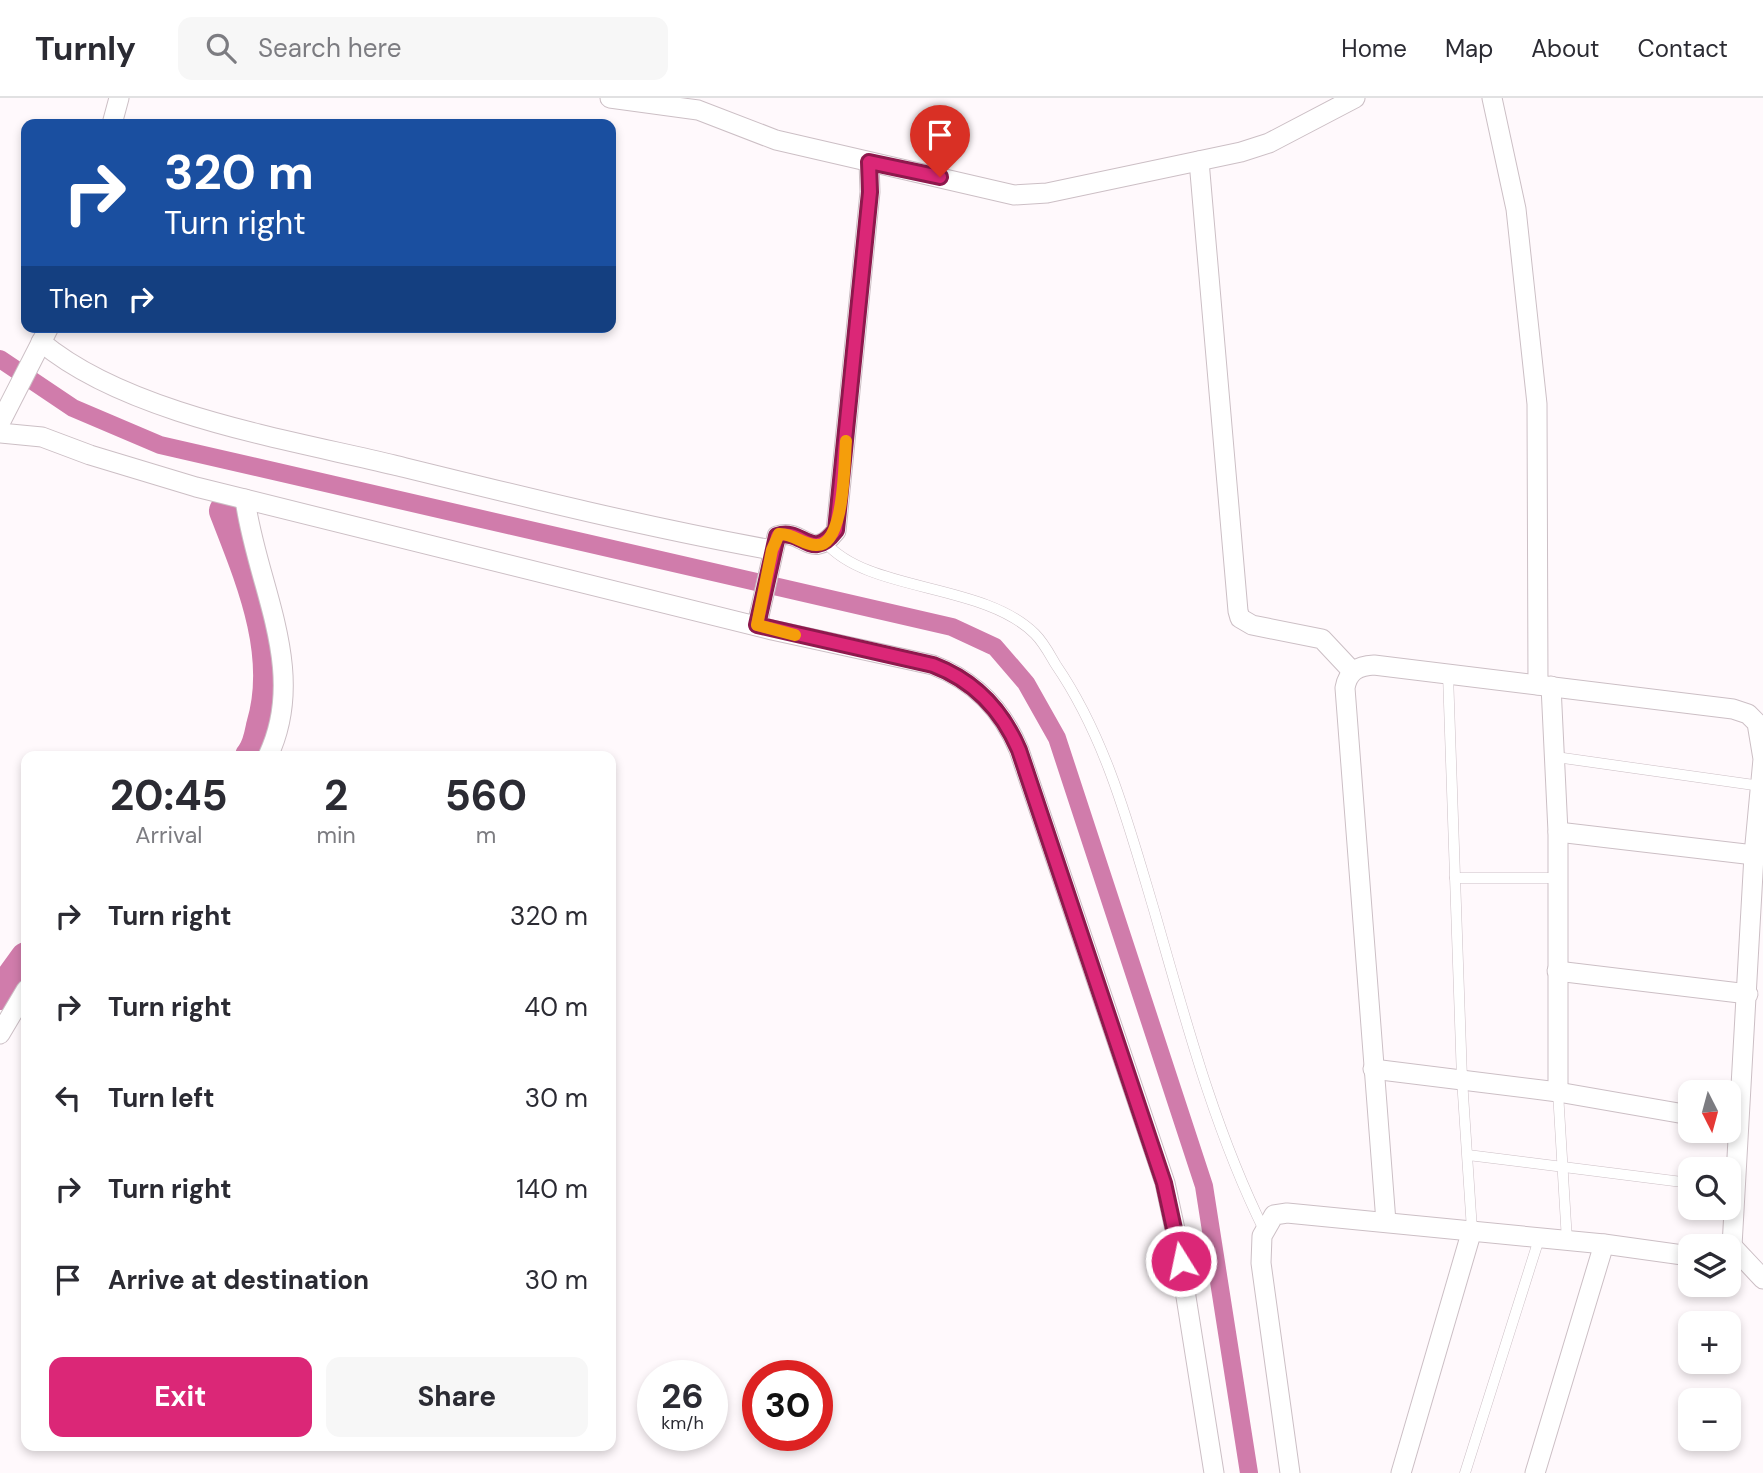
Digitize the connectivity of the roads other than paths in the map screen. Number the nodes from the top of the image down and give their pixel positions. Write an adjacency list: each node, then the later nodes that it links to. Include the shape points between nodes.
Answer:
1 (119, 98): 6 (street)
2 (610, 98): 5 (street)
3 (1355, 98): 7 (street, via 1269,143)
4 (1492, 98): 18 (street, via 1516,209 1537,404)
5 (699, 104): 8 (street, via 776,139)
6 (113, 119)
7 (1199, 161): 8 (street, via 1014,195); 16 (street, via 1240,618 1252,625 1322,639)
8 (869, 162): 13 (street, via 870,192 838,520)
9 (42, 341): 10 (street); 14 (street, via 76,370 104,383 232,426)
10 (4, 415)
11 (0, 433): 12 (street, via 42,437)
12 (245, 499): 15 (street); 19 (street, via 251,538 282,648 282,710)
13 (825, 542): 14 (street, via 812,545 779,534); 39 (lane, via 837,556 861,567 999,609 1035,634 1078,697 1124,807 1198,1061)
14 (772, 555): 15 (street)
15 (758, 618): 47 (street, via 947,670 982,694 1010,728 1164,1183)
16 (1352, 671): 17 (street, via 1374,665); 30 (street, via 1345,688)
17 (1448, 674): 18 (street); 24 (lane)
18 (1544, 686): 20 (street); 21 (street, via 1748,714 1761,735)
19 (270, 751)
20 (1556, 757): 21 (lane); 22 (street)
21 (1761, 786): 23 (street)
22 (1558, 832): 23 (street); 25 (street)
23 (1754, 855): 27 (street)
24 (1455, 878): 25 (lane); 31 (lane)
25 (1558, 878): 26 (street)
26 (1557, 971): 27 (street); 33 (street)
27 (1748, 994): 32 (street)
28 (21, 998): 29 (street)
29 (0, 1034)
30 (1373, 1069): 31 (street); 38 (street)
31 (1462, 1079): 33 (street); 35 (lane)
32 (1739, 1080)
33 (1558, 1092): 34 (street); 36 (lane)
34 (1678, 1113)
35 (1468, 1156): 36 (lane); 40 (lane)
36 (1562, 1165): 37 (lane); 42 (lane)
37 (1678, 1180)
38 (1386, 1222): 39 (street, via 1287,1213 1274,1214); 40 (street)
39 (1264, 1230): 48 (street, via 1261,1263)
40 (1472, 1230): 41 (street); 49 (street)
41 (1539, 1239): 42 (street); 50 (lane)
42 (1567, 1241): 43 (street)
43 (1604, 1244): 44 (street); 51 (street)
44 (1678, 1254)
45 (1741, 1259): 46 (street)
46 (1763, 1279)
47 (1214, 1473)
48 (1290, 1473)
49 (1401, 1473)
50 (1465, 1473)
51 (1535, 1473)

